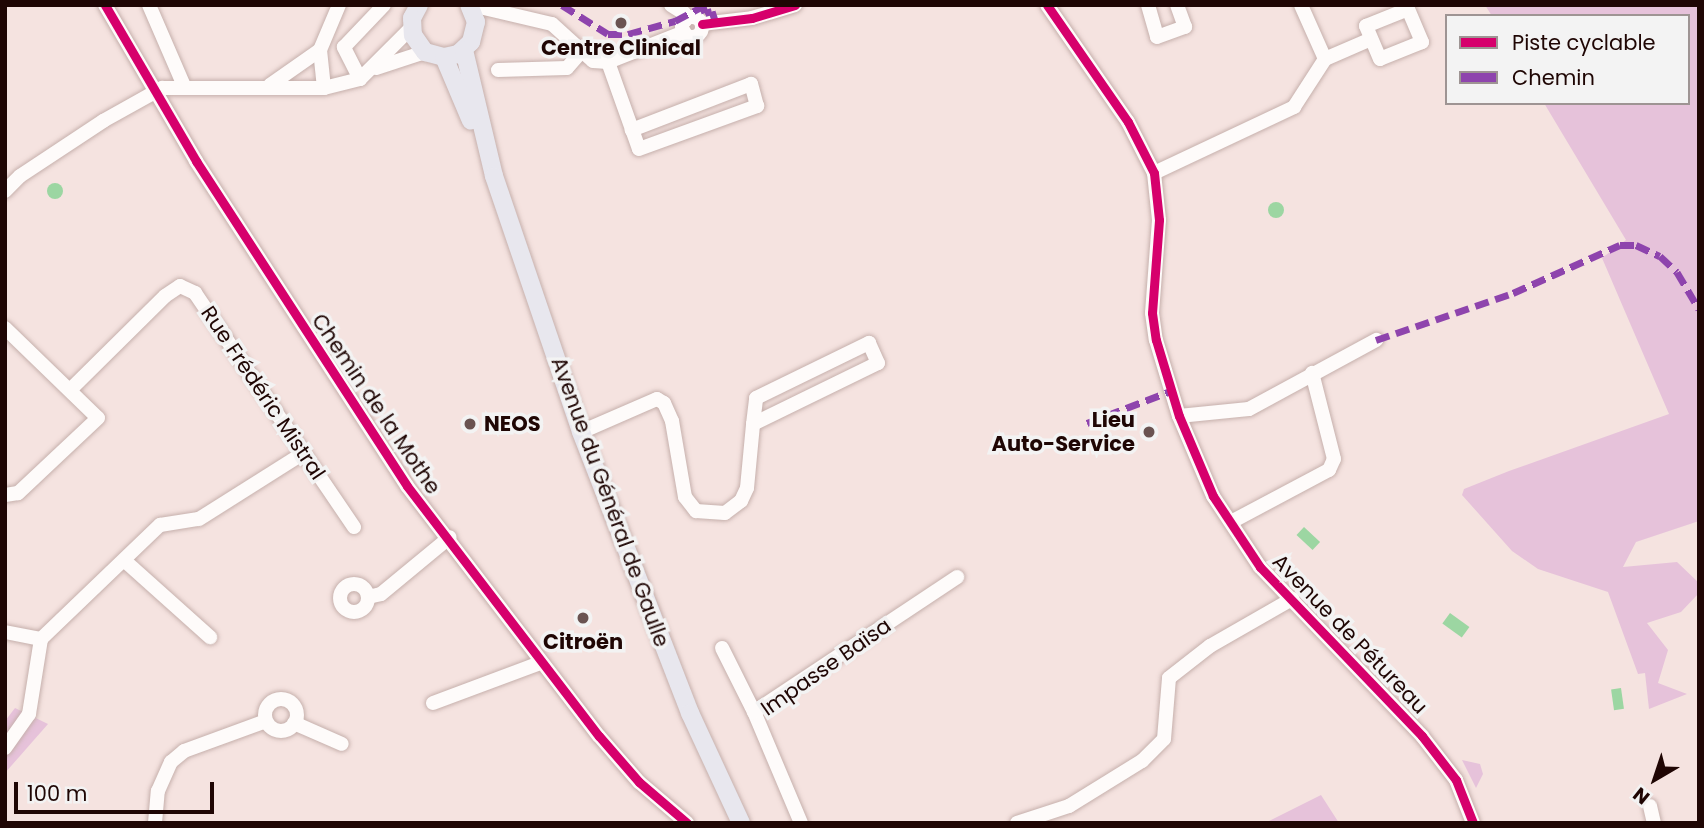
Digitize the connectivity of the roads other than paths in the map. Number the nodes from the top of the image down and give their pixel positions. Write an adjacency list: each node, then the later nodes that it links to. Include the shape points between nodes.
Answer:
1 (105, 5): 31 (street, Chemin de la Mothe)
2 (149, 5): 29 (street)
3 (339, 5): 18 (street)
4 (384, 5): 27 (street, via 344,47 350,67)
5 (419, 5): 15 (main road)
6 (470, 5): 13 (street, via 484,11); 16 (main road)
7 (671, 5): 14 (street)
8 (795, 5): 14 (street, via 752,18)
9 (1047, 5): 33 (street, Avenue de Pétureau, via 1128,122)
10 (1148, 5): 11 (street, via 1157,37 1185,27)
11 (1177, 5)
12 (1301, 5): 23 (street)
13 (530, 15): 16 (street, via 495,21); 21 (street, via 552,24)
14 (691, 20): 24 (street)
15 (411, 27): 20 (main road); 25 (street)
16 (475, 32): 19 (main road)
17 (1371, 39): 23 (street)
18 (320, 50): 28 (street); 30 (street)
19 (464, 50): 22 (main road); 34 (main road, Avenue du Général de Gaulle)
20 (425, 51): 22 (main road); 25 (street)
21 (580, 53): 24 (street); 26 (street, via 567,68)
22 (444, 57): 34 (main road, Avenue du Général de Gaulle)
23 (1325, 59): 33 (street, via 1294,107)
24 (608, 62): 32 (street)
25 (375, 68): 27 (street)
26 (498, 70)
27 (360, 79): 30 (street)
28 (269, 85): 29 (street); 30 (street)
29 (184, 86): 31 (street)
30 (324, 88)
31 (154, 91): 35 (street); 47 (street, Chemin de la Mothe, via 339,385 407,486)
32 (632, 130): 32 (street, via 644,126 751,84 757,106 639,149)
33 (1154, 173): 40 (street, Avenue de Pétureau, via 1159,220 1152,313)
34 (494, 176): 42 (main road, Avenue du Général de Gaulle)
35 (7, 186)
36 (5, 328): 39 (street)
37 (1376, 340): 38 (street)
38 (1312, 373): 40 (street, via 1249,410); 45 (street, via 1335,459 1329,470)
39 (71, 389): 43 (street, Rue Frédéric Mistral, via 180,286 195,293); 44 (street, via 98,418 18,493)
40 (1179, 416): 45 (street, Avenue de Pétureau, via 1204,479)
41 (753, 424): 41 (street, via 756,398 869,343 878,363); 42 (street, via 747,488 741,501 726,513 710,515 696,511 685,497 672,421 664,403 646,402)
42 (581, 432): 66 (main road, Avenue du Général de Gaulle, via 690,713)
43 (302, 454): 46 (street, Rue Frédéric Mistral); 48 (street, via 199,519 160,525)
44 (5, 495)
45 (1231, 522): 51 (street, Avenue de Pétureau, via 1259,567)
46 (354, 527)
47 (450, 537): 50 (street, via 381,594); 56 (street, Chemin de la Mothe)
48 (126, 562): 53 (street); 54 (street)
49 (957, 577): 58 (street, Impasse Baïsa)
50 (368, 597)
51 (1292, 598): 68 (street, via 1210,646 1169,678 1164,739 1142,761 1069,806); 69 (street, Avenue de Pétureau, via 1422,736 1456,780)
52 (5, 632): 54 (street)
53 (210, 637)
54 (41, 639): 62 (street, via 29,715)
55 (722, 648): 58 (street)
56 (540, 663): 57 (street); 65 (street, Chemin de la Mothe, via 639,782)
57 (433, 703)
58 (754, 712): 67 (street, Impasse Baïsa)
59 (266, 721): 60 (street, via 277,731); 60 (street, via 268,706 282,699 295,708); 64 (street, via 184,751 171,762 158,791)
60 (294, 723): 61 (street)
61 (342, 744)
62 (5, 748)
63 (1650, 806): 70 (street)
64 (155, 823)
65 (687, 823)
66 (741, 823)
67 (801, 823)
68 (1017, 823)
69 (1473, 823)
70 (1654, 823)

